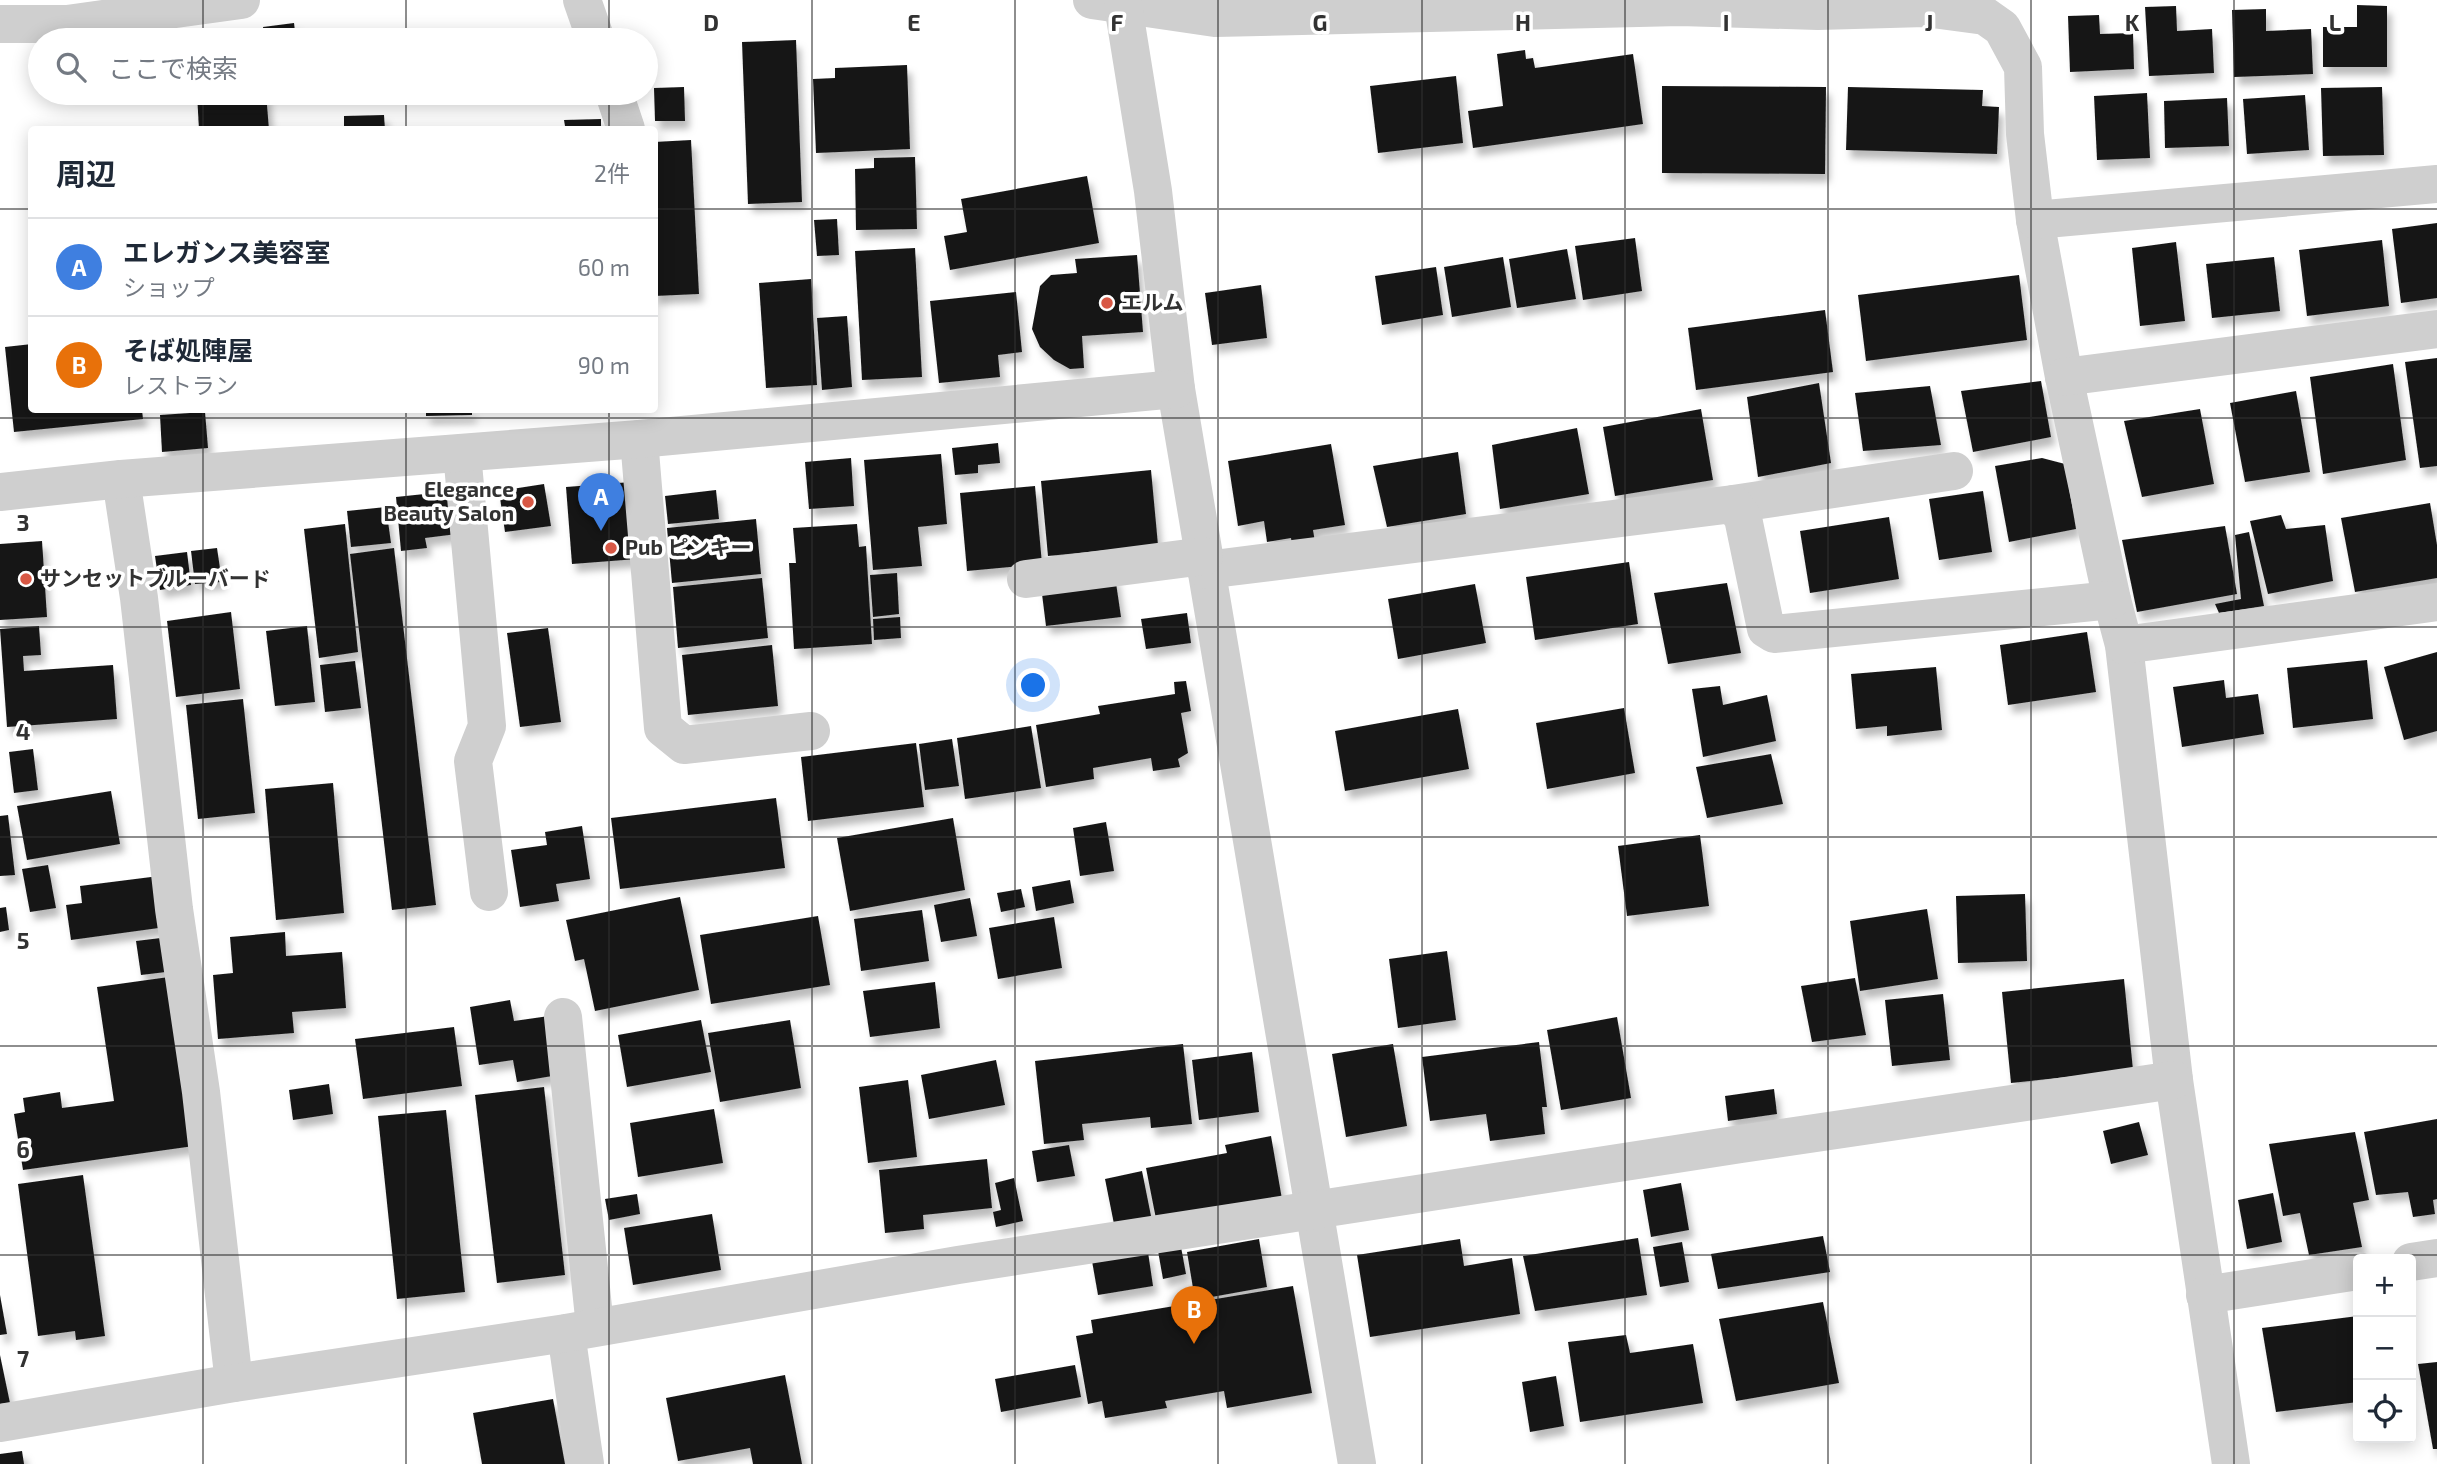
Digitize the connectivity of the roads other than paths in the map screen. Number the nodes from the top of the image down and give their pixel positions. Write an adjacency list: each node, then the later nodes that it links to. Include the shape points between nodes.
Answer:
1 (241, 0): 7 (street, via 67,24)
2 (582, 0): 8 (street)
3 (1110, 2): 5 (street); 15 (street, via 1153,191)
4 (1681, 4): 5 (street, via 1215,18); 6 (street, via 1818,11 1925,8)
5 (1179, 6)
6 (2002, 14): 12 (street, via 2023,67)
7 (0, 24)
8 (592, 28)
9 (618, 105): 10 (street)
10 (625, 126)
11 (2437, 184): 12 (street)
12 (2035, 220): 14 (street)
13 (2437, 329): 14 (street)
14 (2064, 377): 24 (street)
15 (1176, 389): 16 (street); 22 (street)
16 (639, 439): 17 (street); 27 (street, via 663,728 684,745)
17 (462, 453): 19 (street); 28 (street, via 487,726 473,761)
18 (1954, 471): 21 (street)
19 (121, 480): 20 (street); 37 (street)
20 (0, 492)
21 (1733, 504): 22 (street); 24 (street, via 1743,518 1766,629 1774,634)
22 (1205, 563): 23 (street); 31 (street)
23 (1026, 579)
24 (2112, 600): 26 (street)
25 (2437, 602): 26 (street)
26 (2124, 645): 30 (street)
27 (811, 731)
28 (489, 892)
29 (563, 1017): 36 (street)
30 (2174, 1080): 31 (street); 35 (street)
31 (1314, 1210): 36 (street); 40 (street)
32 (2437, 1258): 33 (street)
33 (2416, 1261)
34 (2353, 1271): 35 (street)
35 (2205, 1295): 41 (street)
36 (580, 1330): 37 (street); 39 (street)
37 (234, 1383): 38 (street)
38 (0, 1423)
39 (585, 1464)
40 (1357, 1464)
41 (2231, 1464)

